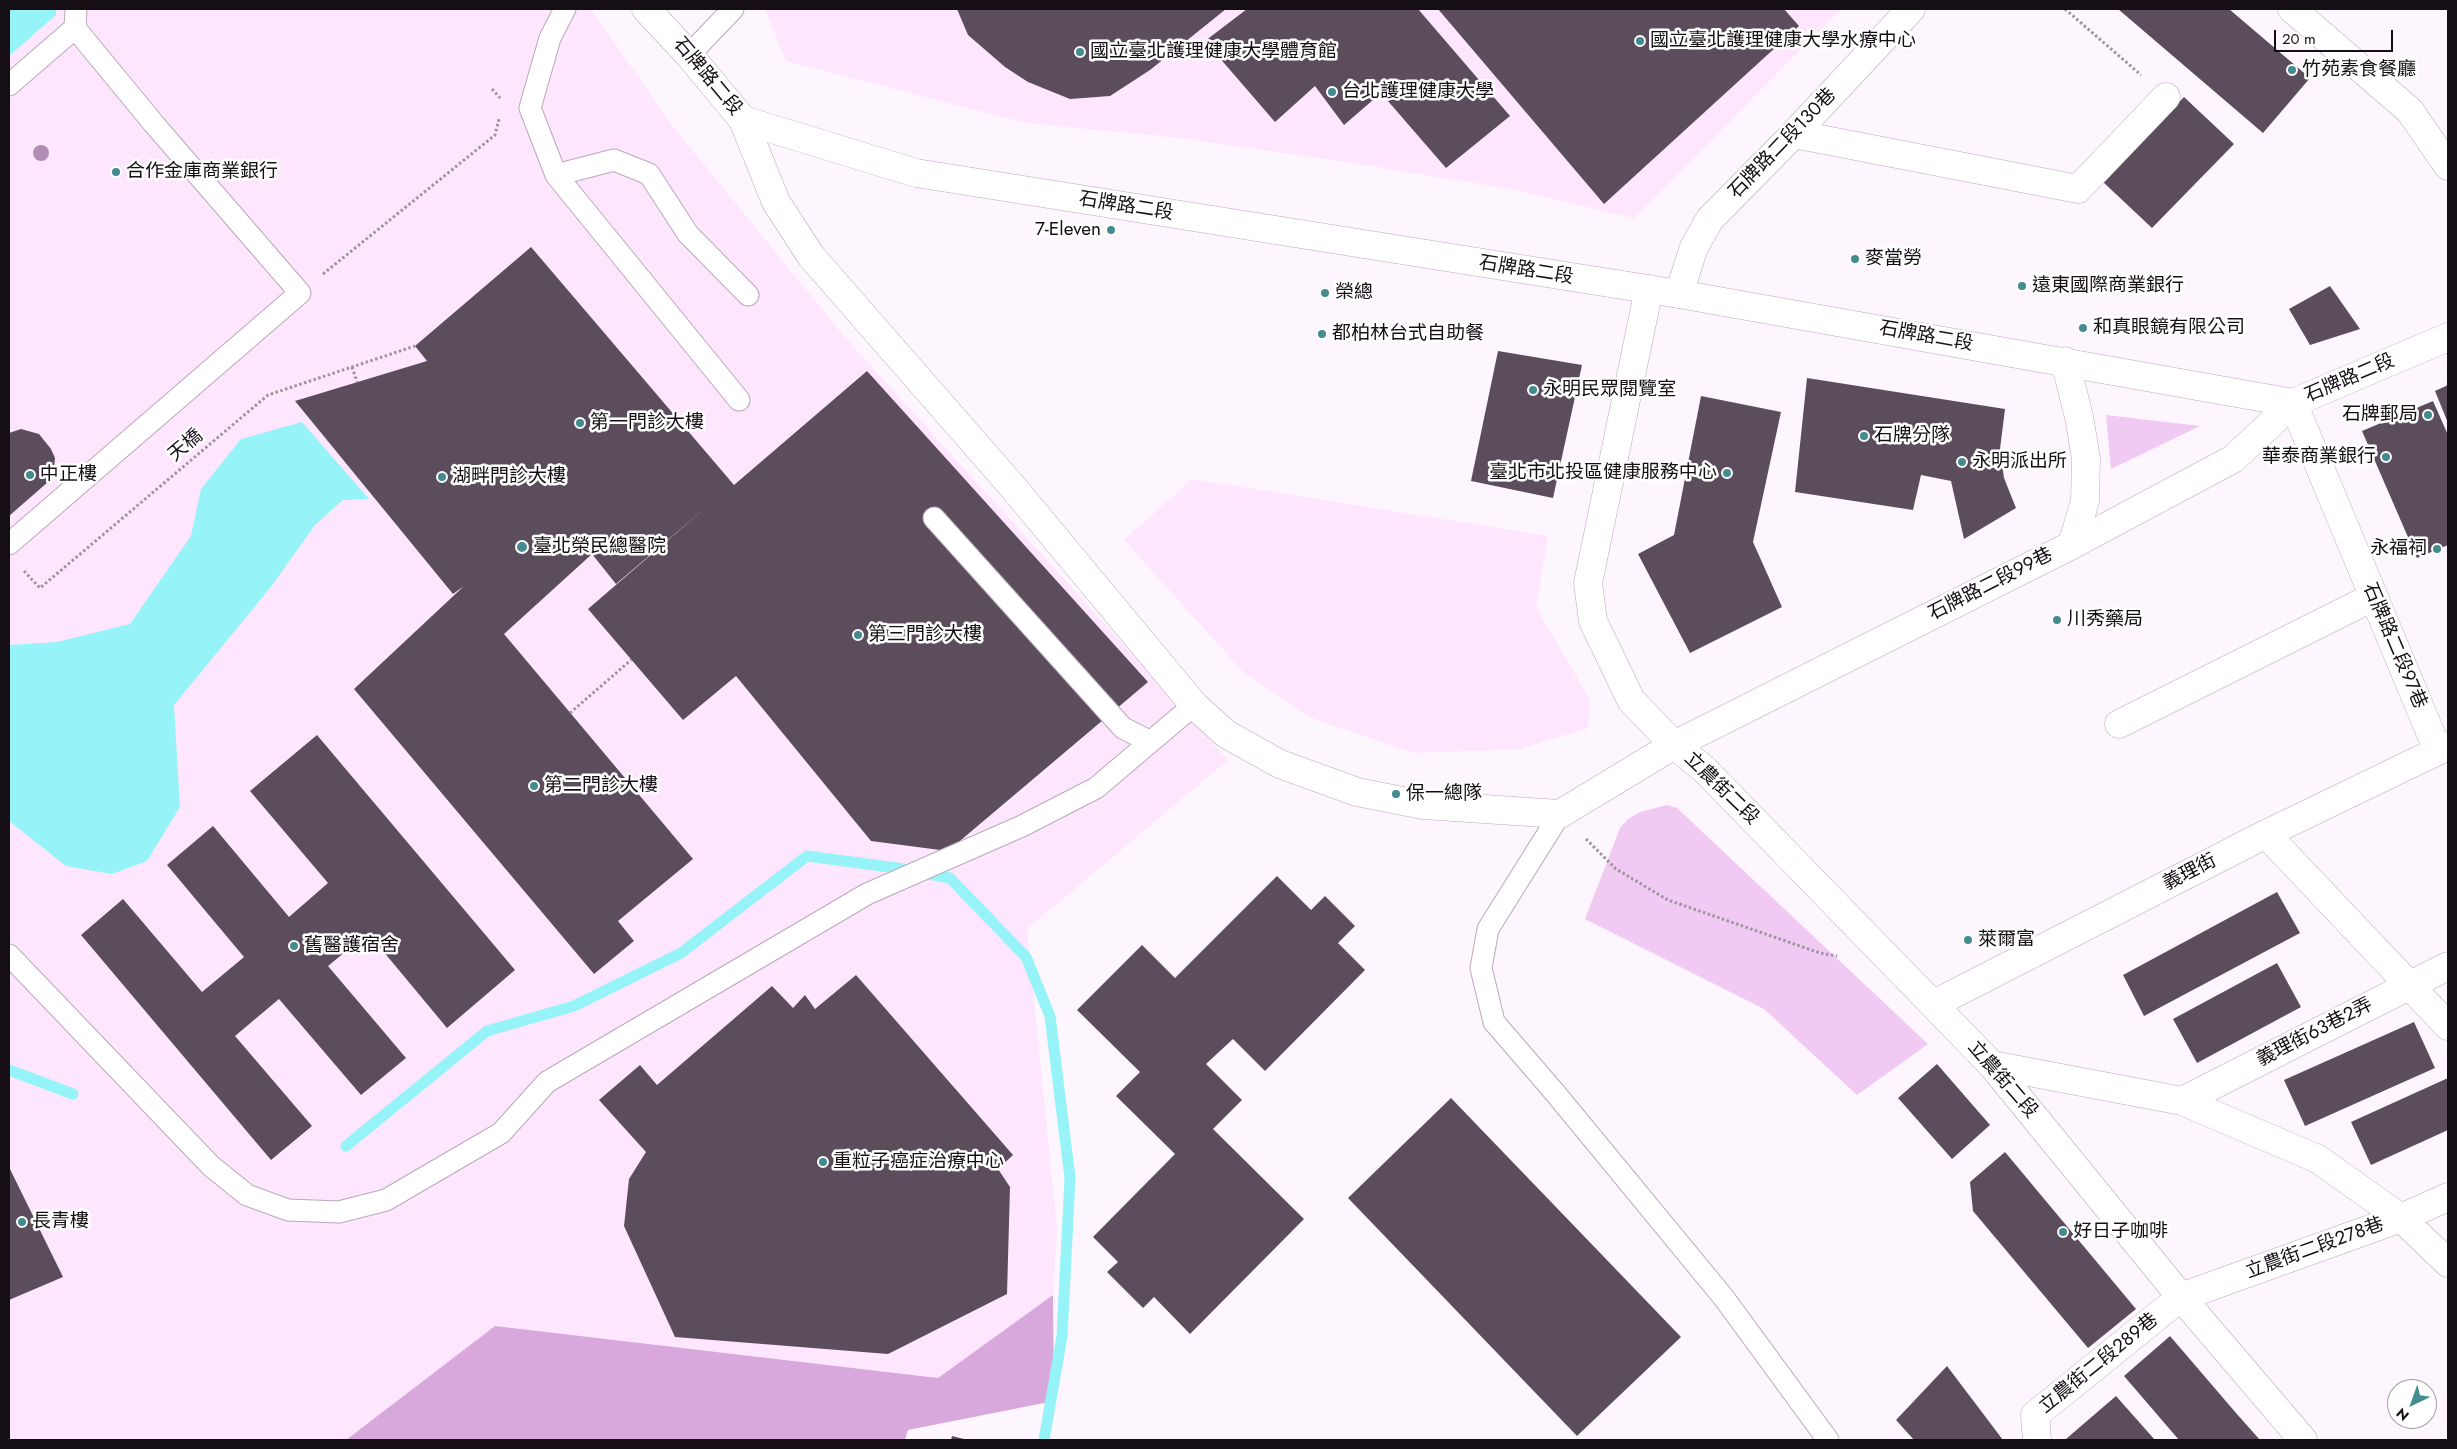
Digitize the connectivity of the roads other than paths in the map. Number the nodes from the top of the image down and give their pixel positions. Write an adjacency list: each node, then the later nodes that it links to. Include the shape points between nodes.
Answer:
1 (564, 9): 13 (lane, via 550,38 530,108)
2 (646, 9): 7 (street, 石牌路二段)
3 (733, 9): 7 (lane)
4 (1910, 9): 11 (street, 石牌路二段130巷)
5 (2292, 9): 12 (street, via 2410,111)
6 (76, 19): 8 (lane); 22 (lane, via 154,124 300,293)
7 (689, 54): 10 (street, 石牌路二段)
8 (9, 85)
9 (2166, 97): 11 (street, via 2078,189)
10 (743, 120): 14 (street, 石牌路二段, via 916,173); 25 (street, via 776,202 811,256 1012,486)
11 (1794, 134): 15 (street, 石牌路二段130巷, via 1710,219 1694,247)
12 (2448, 166)
13 (556, 176): 16 (lane, via 614,160 649,174 688,234); 19 (lane)
14 (1649, 290): 15 (street, 石牌路二段); 28 (street, 立農街二段, via 1588,583 1593,621 1631,700)
15 (1679, 294): 18 (street, 石牌路二段)
16 (748, 295)
17 (2448, 337): 20 (street, 石牌路二段)
18 (2065, 362): 20 (street, 石牌路二段); 23 (street, via 2080,417 2086,458 2085,501)
19 (739, 400)
20 (2293, 402): 23 (street, 石牌路二段99巷, via 2233,460); 24 (street, 石牌路二段97巷)
21 (934, 518): 27 (lane, via 1123,728)
22 (9, 544)
23 (2072, 544): 28 (street, 石牌路二段99巷)
24 (2373, 597): 26 (street); 29 (street, 石牌路二段97巷)
25 (1194, 705): 27 (lane); 30 (street, via 1226,734 1280,764 1357,792 1423,806)
26 (2119, 724)
27 (1149, 741): 32 (lane, via 1096,788 1022,826 867,894 547,1082 501,1133 386,1200 339,1212 288,1210 247,1195 211,1166)
28 (1674, 745): 30 (street, 石牌路二段99巷); 35 (street, 立農街二段, via 1704,769 1894,967)
29 (2443, 749): 31 (street, 義理街)
30 (1560, 814): 43 (lane, via 1488,929 1481,968 1494,1022 1724,1298)
31 (2266, 834): 34 (street); 35 (street, 義理街)
32 (9, 955)
33 (2448, 966): 34 (street, 義理街63巷2弄)
34 (2408, 986): 36 (street); 38 (street, 義理街63巷2弄)
35 (1934, 1004): 37 (street, 立農街二段)
36 (2448, 1026)
37 (1992, 1065): 38 (street); 42 (street, 立農街二段)
38 (2182, 1101): 40 (street, via 2318,1159)
39 (2448, 1197): 40 (street, 立農街二段278巷)
40 (2401, 1218): 41 (street); 42 (street, 立農街二段278巷)
41 (2448, 1262)
42 (2181, 1297): 44 (street, 立農街二段289巷, via 2035,1415); 45 (street, 立農街二段)
43 (1828, 1440)
44 (2037, 1440)
45 (2303, 1440)

